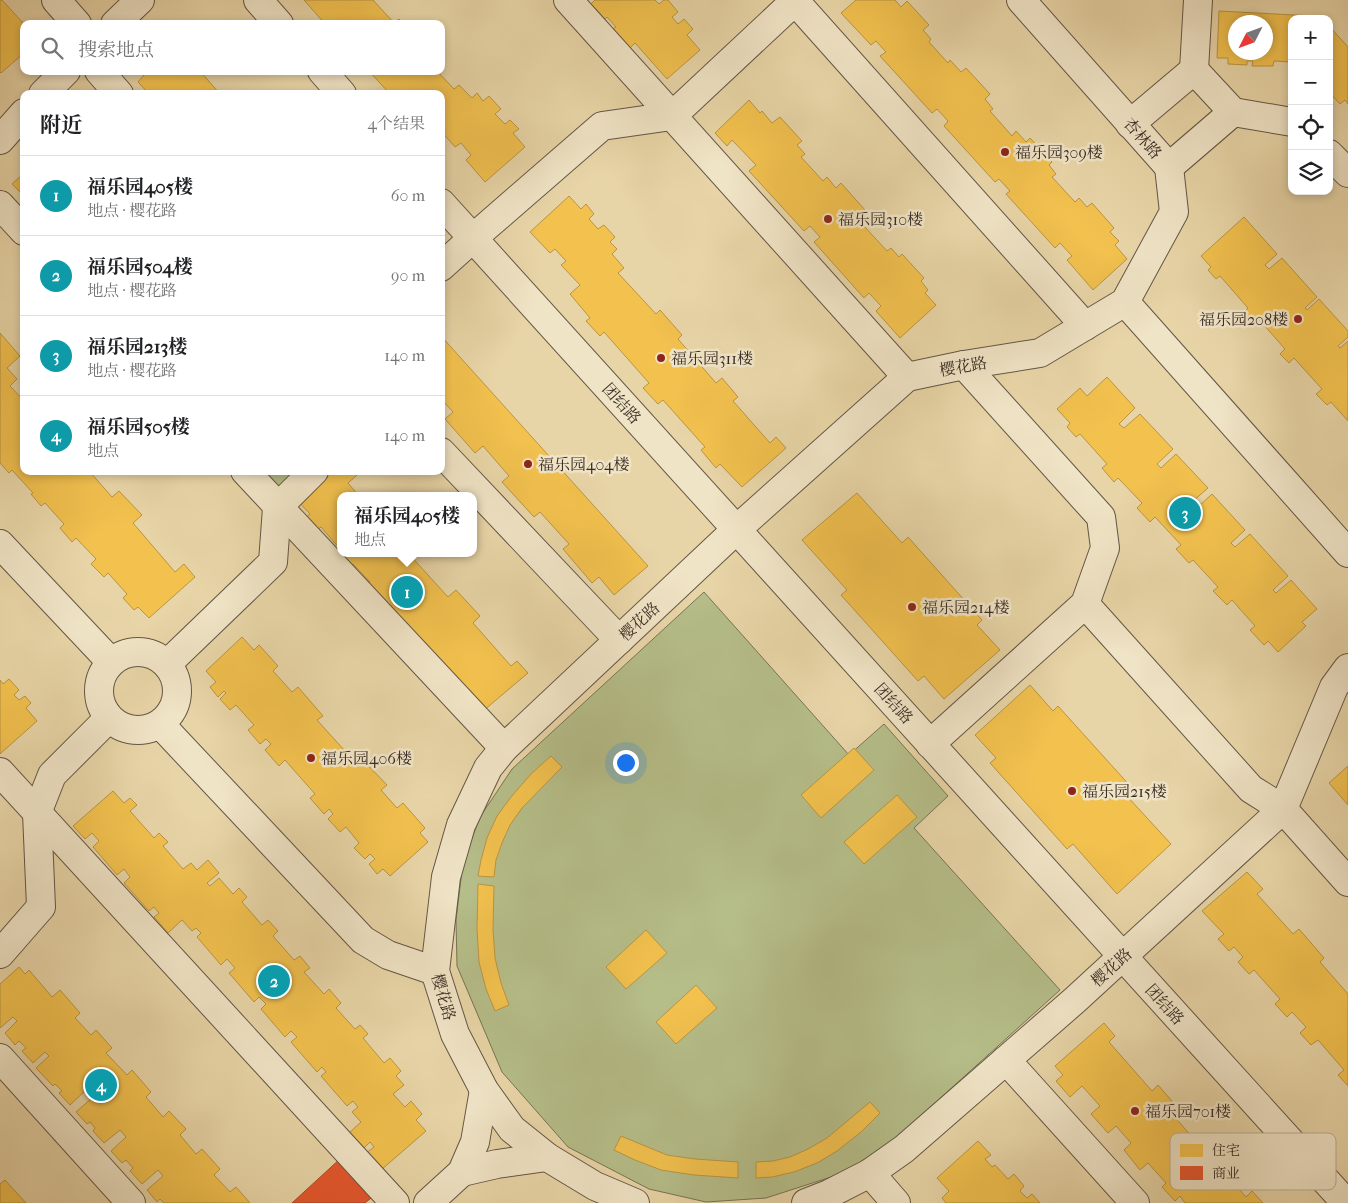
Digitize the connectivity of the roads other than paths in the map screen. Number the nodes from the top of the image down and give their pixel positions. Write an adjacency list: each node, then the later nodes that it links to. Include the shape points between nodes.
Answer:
1 (56, 0): 8 (street)
2 (140, 0): 9 (street)
3 (258, 0): 10 (street)
4 (568, 0): 19 (street)
5 (795, 0): 19 (street); 33 (street)
6 (1021, 0): 22 (street, 杏林路)
7 (1198, 0): 11 (street)
8 (74, 20)
9 (119, 20)
10 (276, 20)
11 (1194, 70): 18 (street); 22 (street)
12 (62, 75): 15 (street)
13 (102, 75): 16 (street)
14 (325, 75): 17 (street)
15 (47, 90)
16 (116, 90)
17 (339, 90)
18 (1233, 112): 21 (street); 25 (street, 杏林路)
19 (672, 116): 30 (street, via 602,126); 35 (street)
20 (20, 118): 23 (street)
21 (1288, 121)
22 (1130, 124): 25 (street, 杏林路)
23 (0, 140)
24 (1333, 158): 26 (street)
25 (1169, 168): 32 (street, via 1174,212)
26 (1348, 174)
27 (0, 205): 29 (street)
28 (445, 207): 30 (street, 团结路)
29 (20, 227)
30 (473, 238): 31 (street); 40 (street, 团结路)
31 (445, 263)
32 (1125, 302): 33 (street, 樱花路); 42 (street)
33 (1085, 326): 34 (street, 樱花路, via 1040,353)
34 (964, 365): 35 (street, 樱花路); 43 (street, via 1101,517 1105,548)
35 (907, 377): 40 (street, 樱花路)
36 (445, 456): 44 (street)
37 (248, 475): 39 (street)
38 (310, 475): 39 (street)
39 (277, 508): 46 (street, via 272,562); 51 (street)
40 (737, 529): 44 (street, 樱花路); 50 (street, 团结路)
41 (0, 544): 45 (street)
42 (1348, 553)
43 (1085, 604): 50 (street); 53 (street, via 1250,789)
44 (619, 640): 51 (street, 樱花路)
45 (111, 662): 46 (street, via 121,654 133,651 157,656); 48 (street, via 99,683 102,708)
46 (167, 664): 49 (street, via 175,675 178,688 170,715)
47 (1348, 668): 53 (street, 樱花路, via 1334,686)
48 (109, 718): 49 (street, via 134,730); 54 (street, via 52,775)
49 (160, 724): 58 (street, via 363,940 388,955)
50 (930, 744): 57 (street, 团结路)
51 (504, 748): 58 (street, 樱花路, via 488,768 461,825 446,877)
52 (0, 772): 54 (street)
53 (1283, 809): 55 (street); 57 (street, 樱花路)
54 (37, 813): 56 (street, via 41,907); 67 (street)
55 (1348, 882)
56 (0, 954)
57 (1122, 956): 60 (street, 樱花路); 62 (street, 团结路)
58 (435, 971): 61 (street, 樱花路, via 455,1034)
59 (0, 1058): 66 (street)
60 (1006, 1060): 65 (street, 樱花路, via 904,1150); 72 (street)
61 (484, 1090): 63 (street, 樱花路, via 512,1129); 64 (street, via 475,1142)
62 (1283, 1133)
63 (547, 1156): 64 (street); 69 (street, 樱花路, via 595,1186)
64 (462, 1172): 68 (street)
65 (870, 1173): 70 (street, 樱花路); 71 (street)
66 (131, 1203)
67 (395, 1203)
68 (428, 1203)
69 (635, 1203)
70 (806, 1203)
71 (896, 1203)
72 (1135, 1203)

